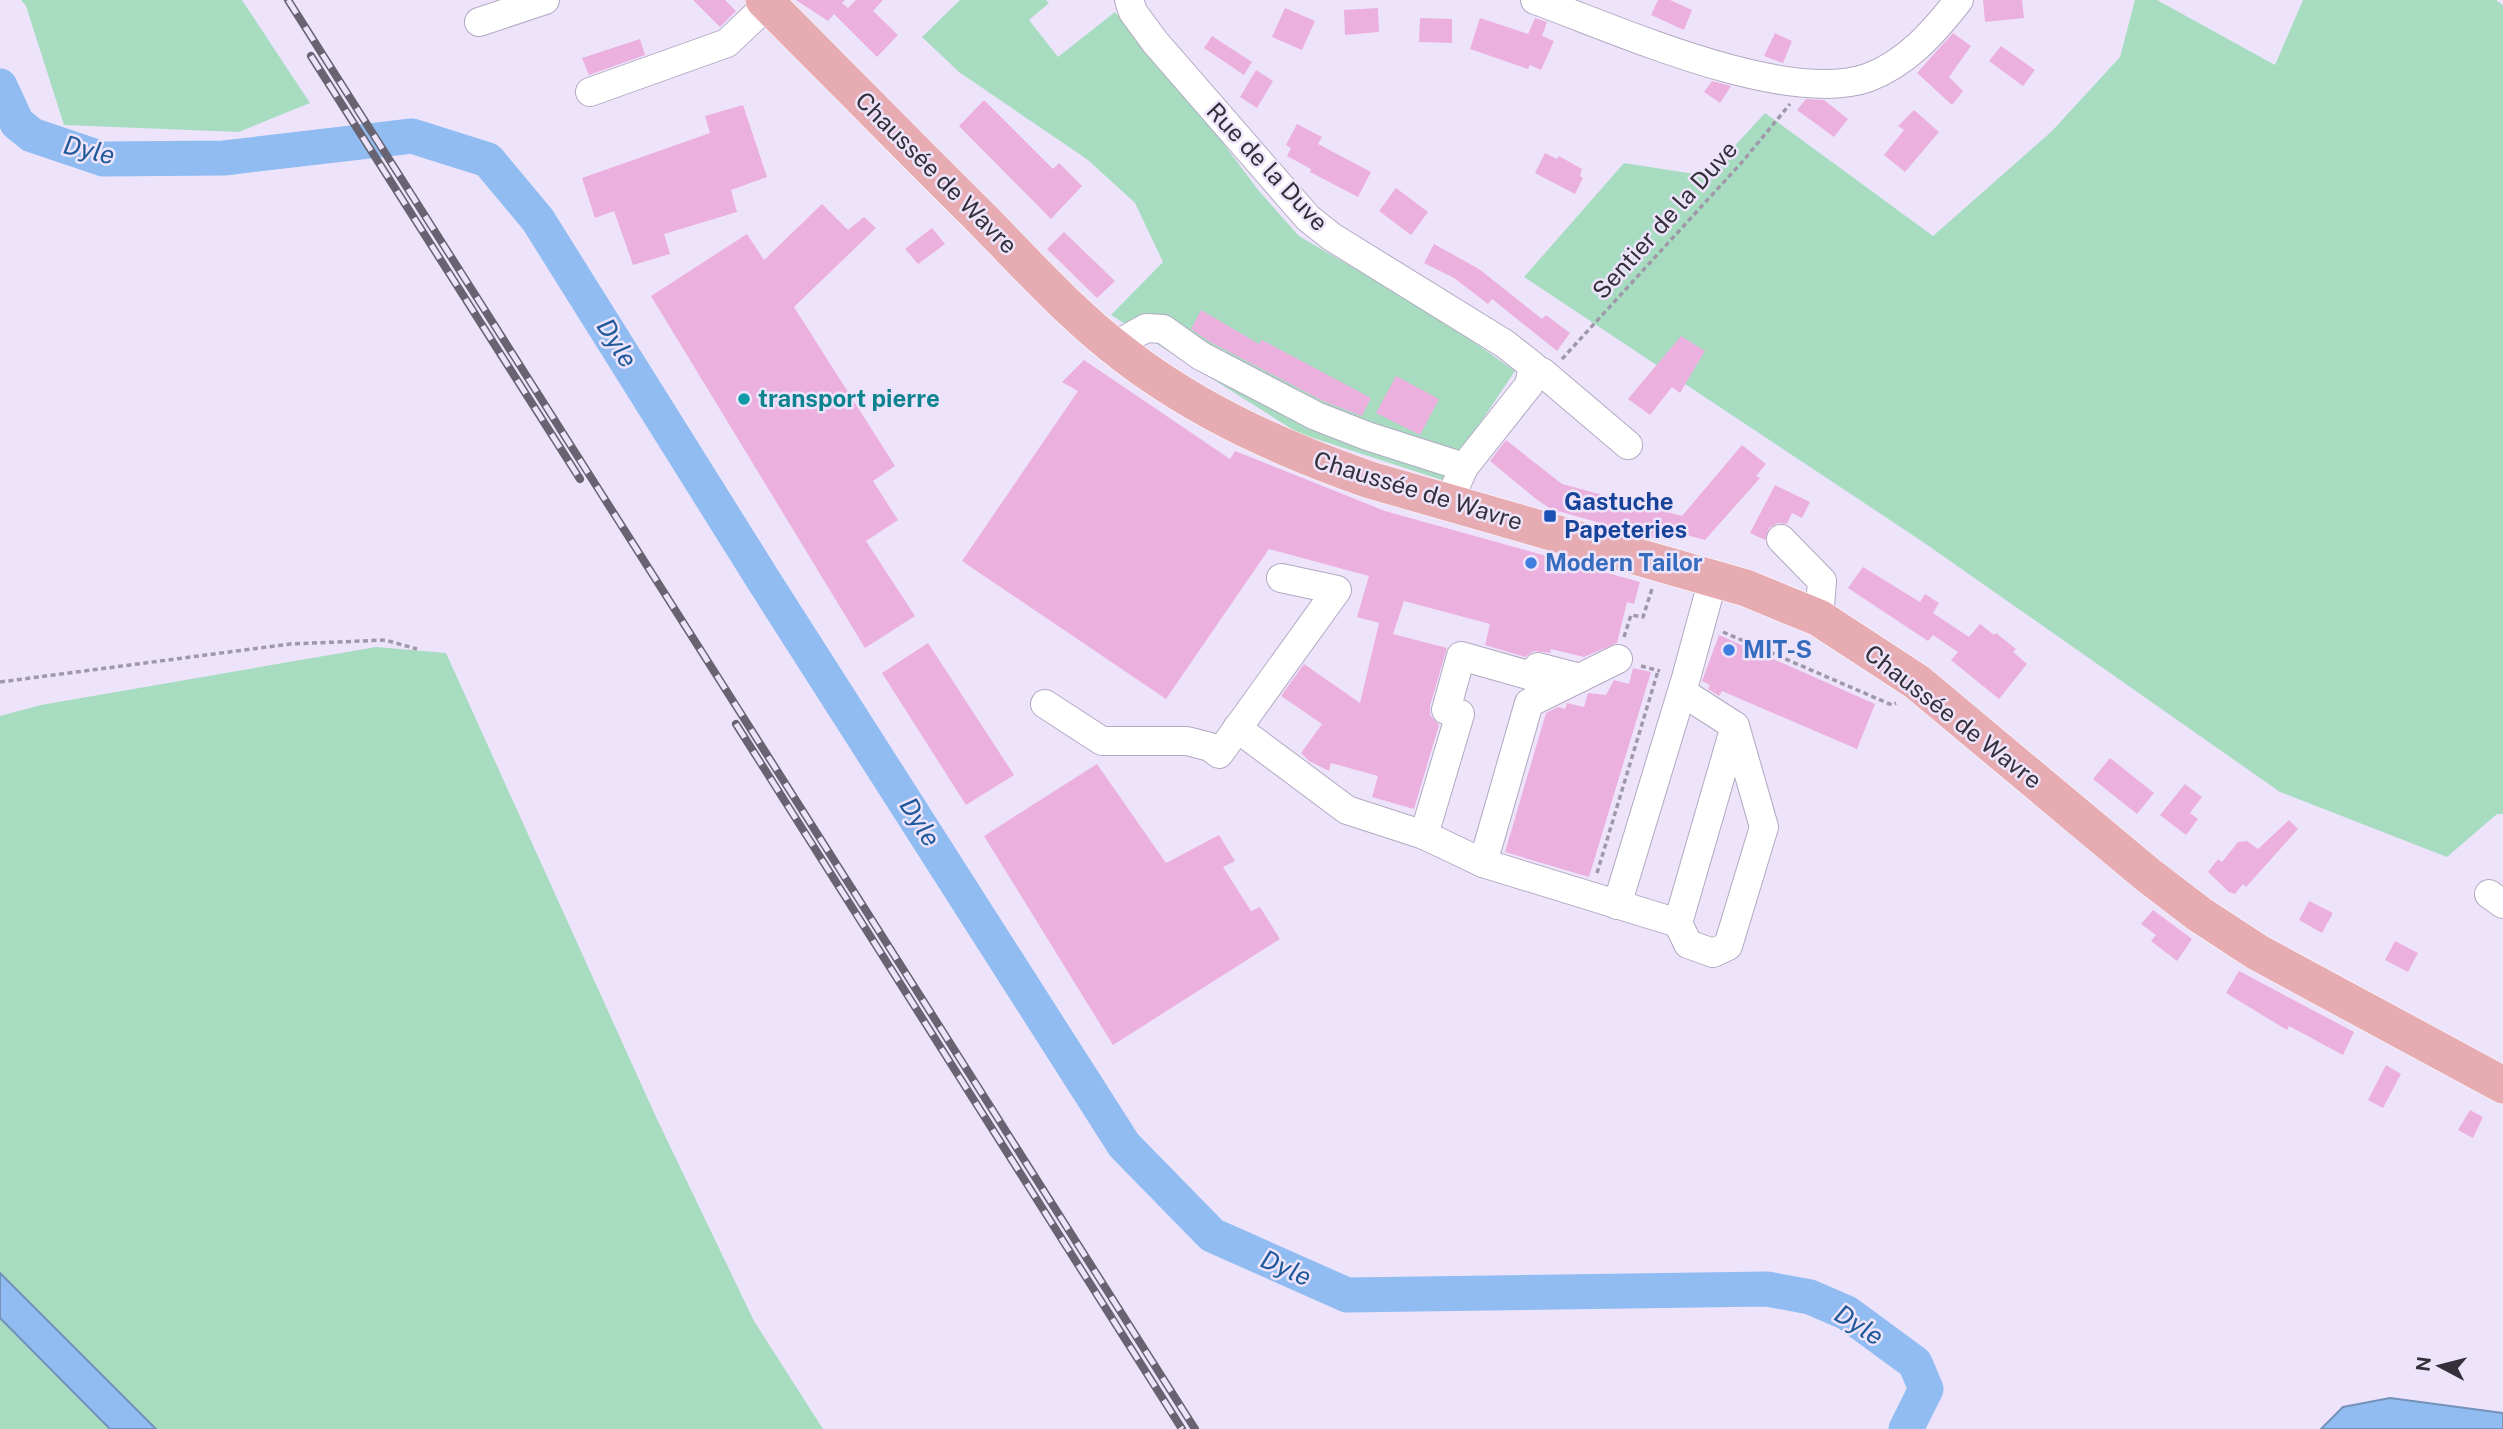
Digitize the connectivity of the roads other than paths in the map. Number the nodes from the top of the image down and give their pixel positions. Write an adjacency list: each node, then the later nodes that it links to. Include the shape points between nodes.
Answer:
1 (545, 0): 6 (street)
2 (1129, 0): 9 (street, Rue de la Duve, via 1155,42 1308,218 1505,344)
3 (1535, 0): 4 (street, via 1717,64 1807,83 1856,81 1893,65 1931,34)
4 (1959, 0)
5 (766, 2): 7 (street, via 727,43); 8 (main road, Chaussée de Wavre, via 1054,292)
6 (479, 22)
7 (590, 92)
8 (1114, 346): 11 (street, via 1146,328 1163,329 1201,356 1316,416); 12 (main road, Chaussée de Wavre, via 1245,429 1312,460)
9 (1538, 373): 10 (street, Rue de la Duve); 11 (street)
10 (1628, 445)
11 (1464, 467): 12 (street)
12 (1448, 503): 15 (main road, Chaussée de Wavre)
13 (1781, 539): 16 (street, via 1822,581)
14 (1281, 578): 22 (street, via 1337,590)
15 (1713, 579): 16 (main road, Chaussée de Wavre); 19 (street)
16 (1819, 618): 27 (main road, Chaussée de Wavre, via 1928,691 2199,914 2257,952)
17 (1618, 659): 18 (street)
18 (1580, 678): 23 (street, via 1538,667 1535,677 1461,656 1446,710 1460,714); 24 (street, via 1529,703)
19 (1684, 685): 21 (street); 25 (street)
20 (1045, 704): 22 (street, via 1102,741 1187,741 1219,754)
21 (1735, 726): 26 (street); 26 (street, via 1764,827 1728,946 1713,953 1688,944)
22 (1237, 728): 23 (street, via 1347,810)
23 (1424, 835): 24 (street)
24 (1483, 863): 25 (street)
25 (1617, 905): 26 (street)
26 (1678, 923)
27 (2503, 1085)

